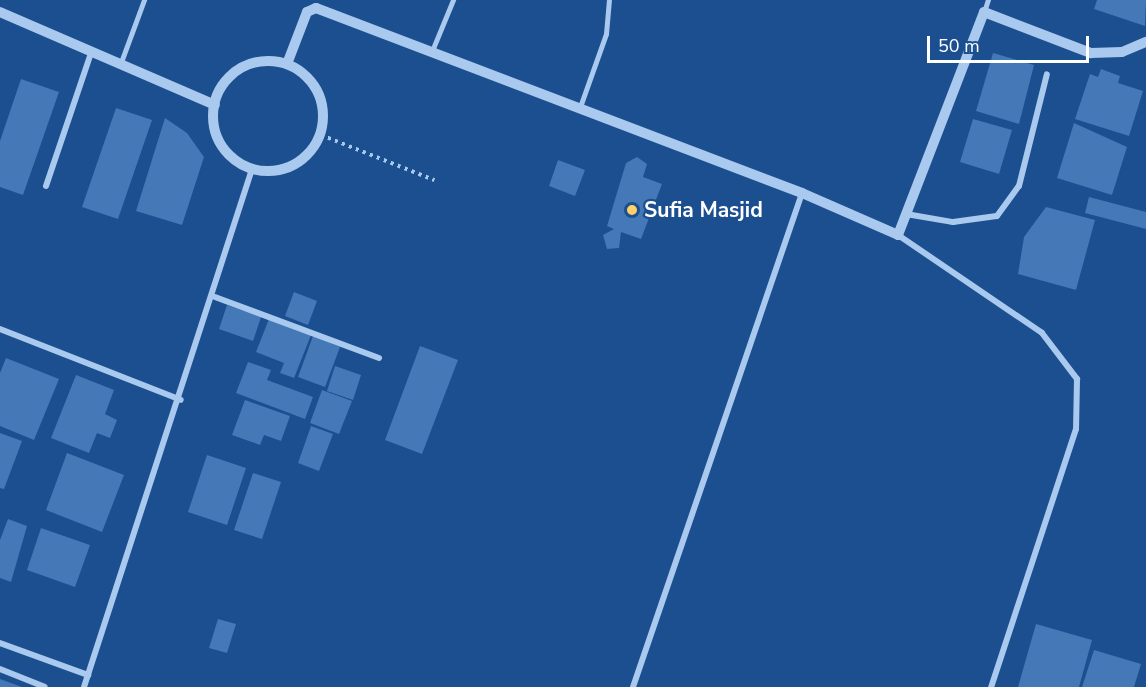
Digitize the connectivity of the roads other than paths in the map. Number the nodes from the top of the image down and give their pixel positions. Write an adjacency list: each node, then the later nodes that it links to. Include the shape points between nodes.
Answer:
1 (144, 0): 11 (lane)
2 (453, 0): 8 (lane)
3 (609, 0): 14 (lane, via 606,34)
4 (988, 0): 6 (lane)
5 (0, 12): 9 (street)
6 (984, 12): 7 (street, via 1091,53 1122,52); 18 (street)
7 (1146, 42)
8 (432, 51): 10 (street, via 311,7); 14 (street)
9 (91, 53): 11 (street); 16 (street)
10 (287, 64): 13 (street, via 244,66 227,79); 15 (street, via 306,75 318,93 324,114 321,135 310,153 292,166)
11 (120, 65): 13 (street)
12 (1047, 74): 18 (street, via 1019,186 1005,208 977,222)
13 (215, 105): 15 (street, via 218,140 231,158)
14 (579, 107): 17 (street)
15 (252, 169): 20 (street)
16 (46, 186)
17 (802, 193): 19 (street); 30 (street)
18 (906, 214): 19 (street)
19 (898, 235): 31 (street, via 1042,333 1077,379 1076,429)
20 (215, 297): 22 (street); 23 (street)
21 (0, 329): 23 (street)
22 (378, 358)
23 (181, 400): 26 (street)
24 (0, 643): 26 (street)
25 (0, 669): 27 (street)
26 (88, 675): 29 (street)
27 (31, 684): 28 (street)
28 (45, 687)
29 (84, 687)
30 (633, 687)
31 (991, 687)

